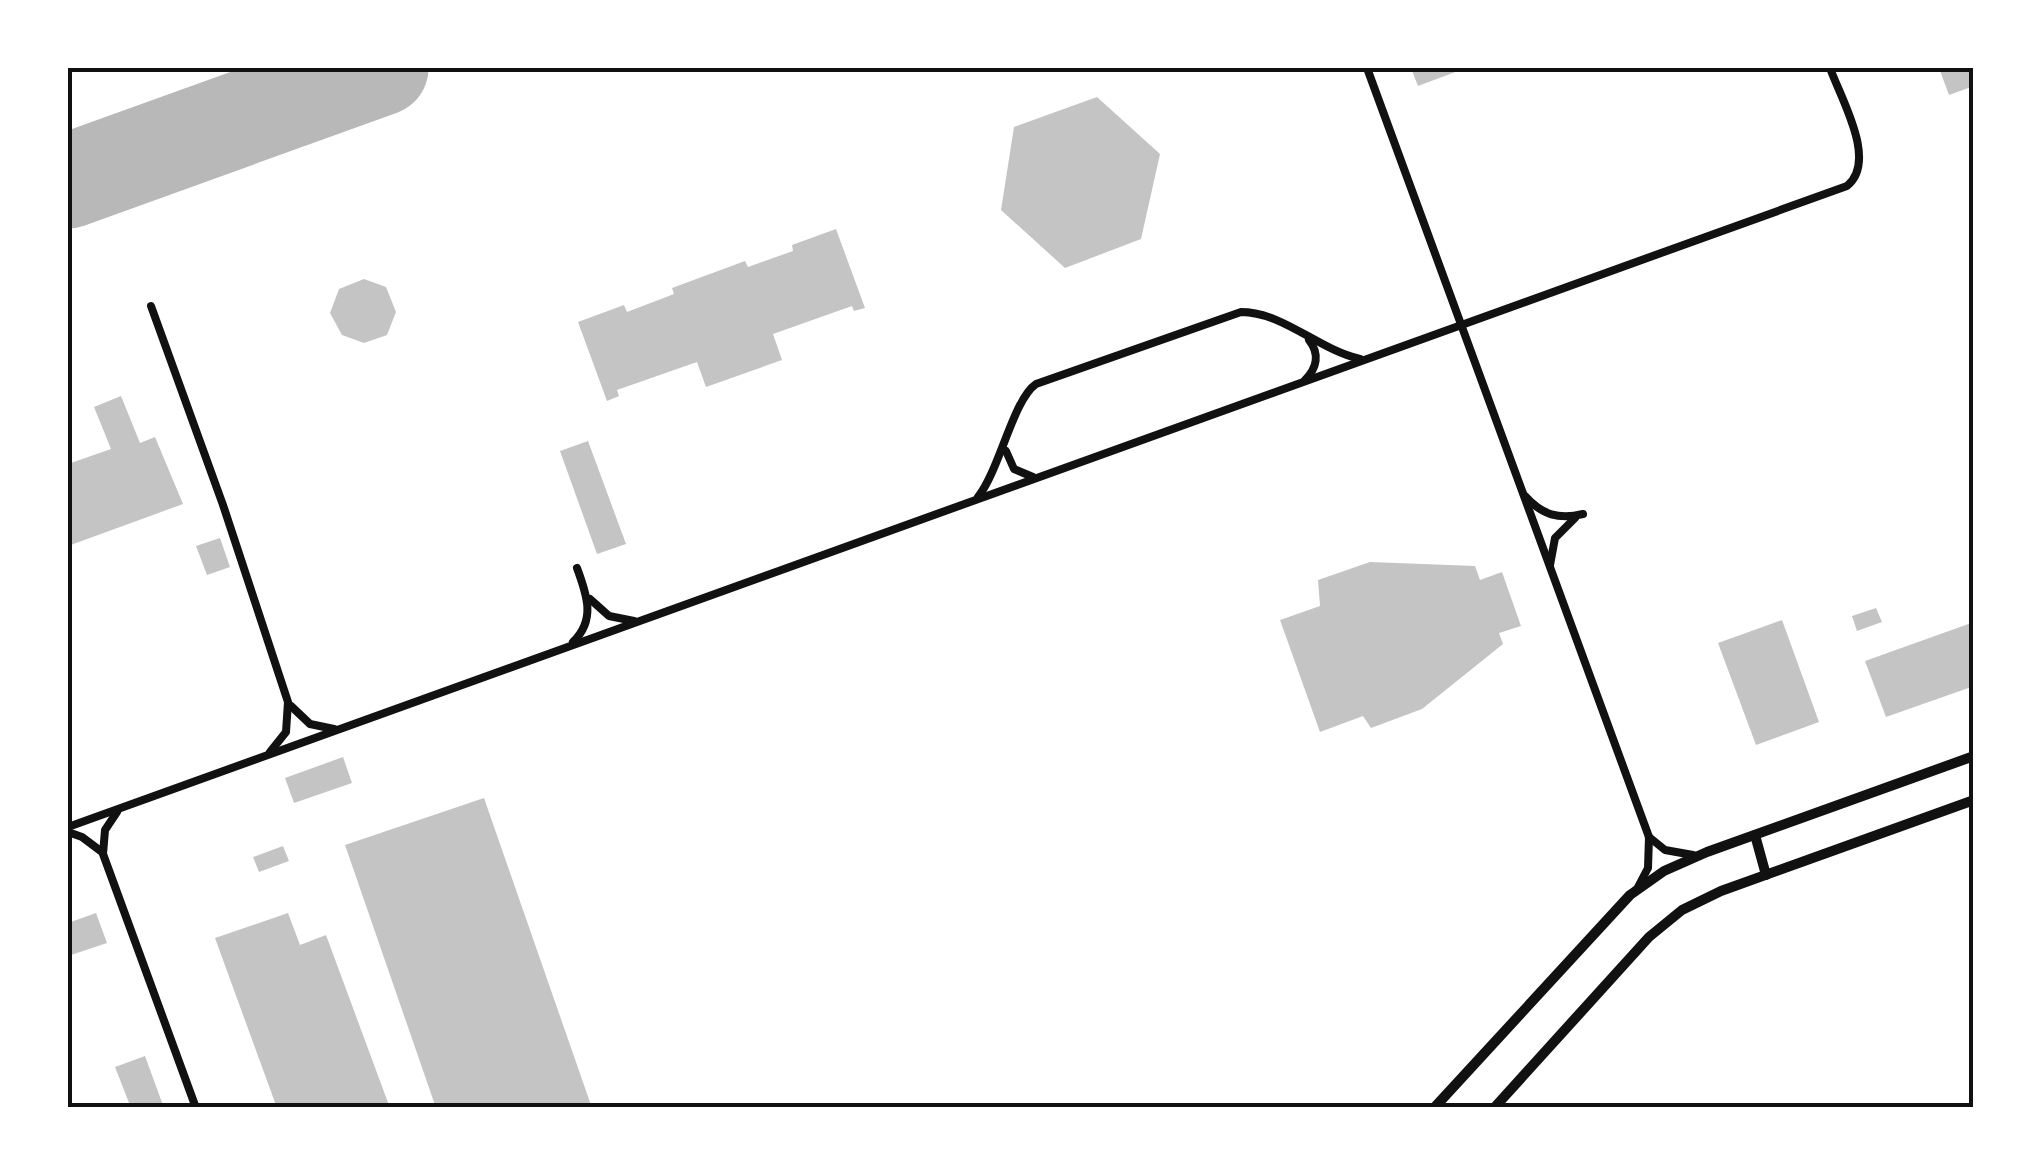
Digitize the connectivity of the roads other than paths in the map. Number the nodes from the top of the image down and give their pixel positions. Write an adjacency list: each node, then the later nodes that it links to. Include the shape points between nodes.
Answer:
1 (1366, 68): 4 (lane)
2 (1830, 68): 4 (lane, via 1861,153 1860,172 1847,186)
3 (150, 306): 17 (lane)
4 (1462, 325): 6 (lane); 10 (lane)
5 (1306, 338): 6 (lane); 7 (lane, via 1314,370); 8 (lane, via 1262,314 1230,314 1036,384 1025,394)
6 (1364, 360): 7 (lane)
7 (1297, 384): 9 (lane)
8 (1006, 444): 9 (lane, via 1014,469); 11 (lane)
9 (1037, 478): 11 (lane)
10 (1521, 487): 13 (lane); 13 (lane, via 1546,514 1583,514 1555,538)
11 (976, 500): 15 (lane)
12 (577, 568): 14 (lane)
13 (1552, 574): 25 (lane)
14 (586, 591): 15 (lane, via 609,616); 16 (lane, via 586,624)
15 (642, 620): 16 (lane)
16 (561, 649): 18 (lane)
17 (288, 702): 18 (lane, via 310,724); 20 (lane, via 286,732)
18 (340, 729): 20 (lane)
19 (1974, 756): 24 (street)
20 (262, 757): 22 (lane)
21 (1974, 800): 28 (street)
22 (120, 808): 23 (lane); 27 (lane, via 104,830)
23 (68, 830): 27 (lane)
24 (1755, 835): 26 (street); 28 (street)
25 (1649, 837): 26 (lane, via 1675,854); 29 (lane, via 1648,868)
26 (1707, 852): 29 (street)
27 (104, 854): 30 (lane)
28 (1766, 875): 32 (street, via 1701,899 1665,922)
29 (1630, 895): 31 (street)
30 (196, 1108)
31 (1434, 1108)
32 (1494, 1108)

